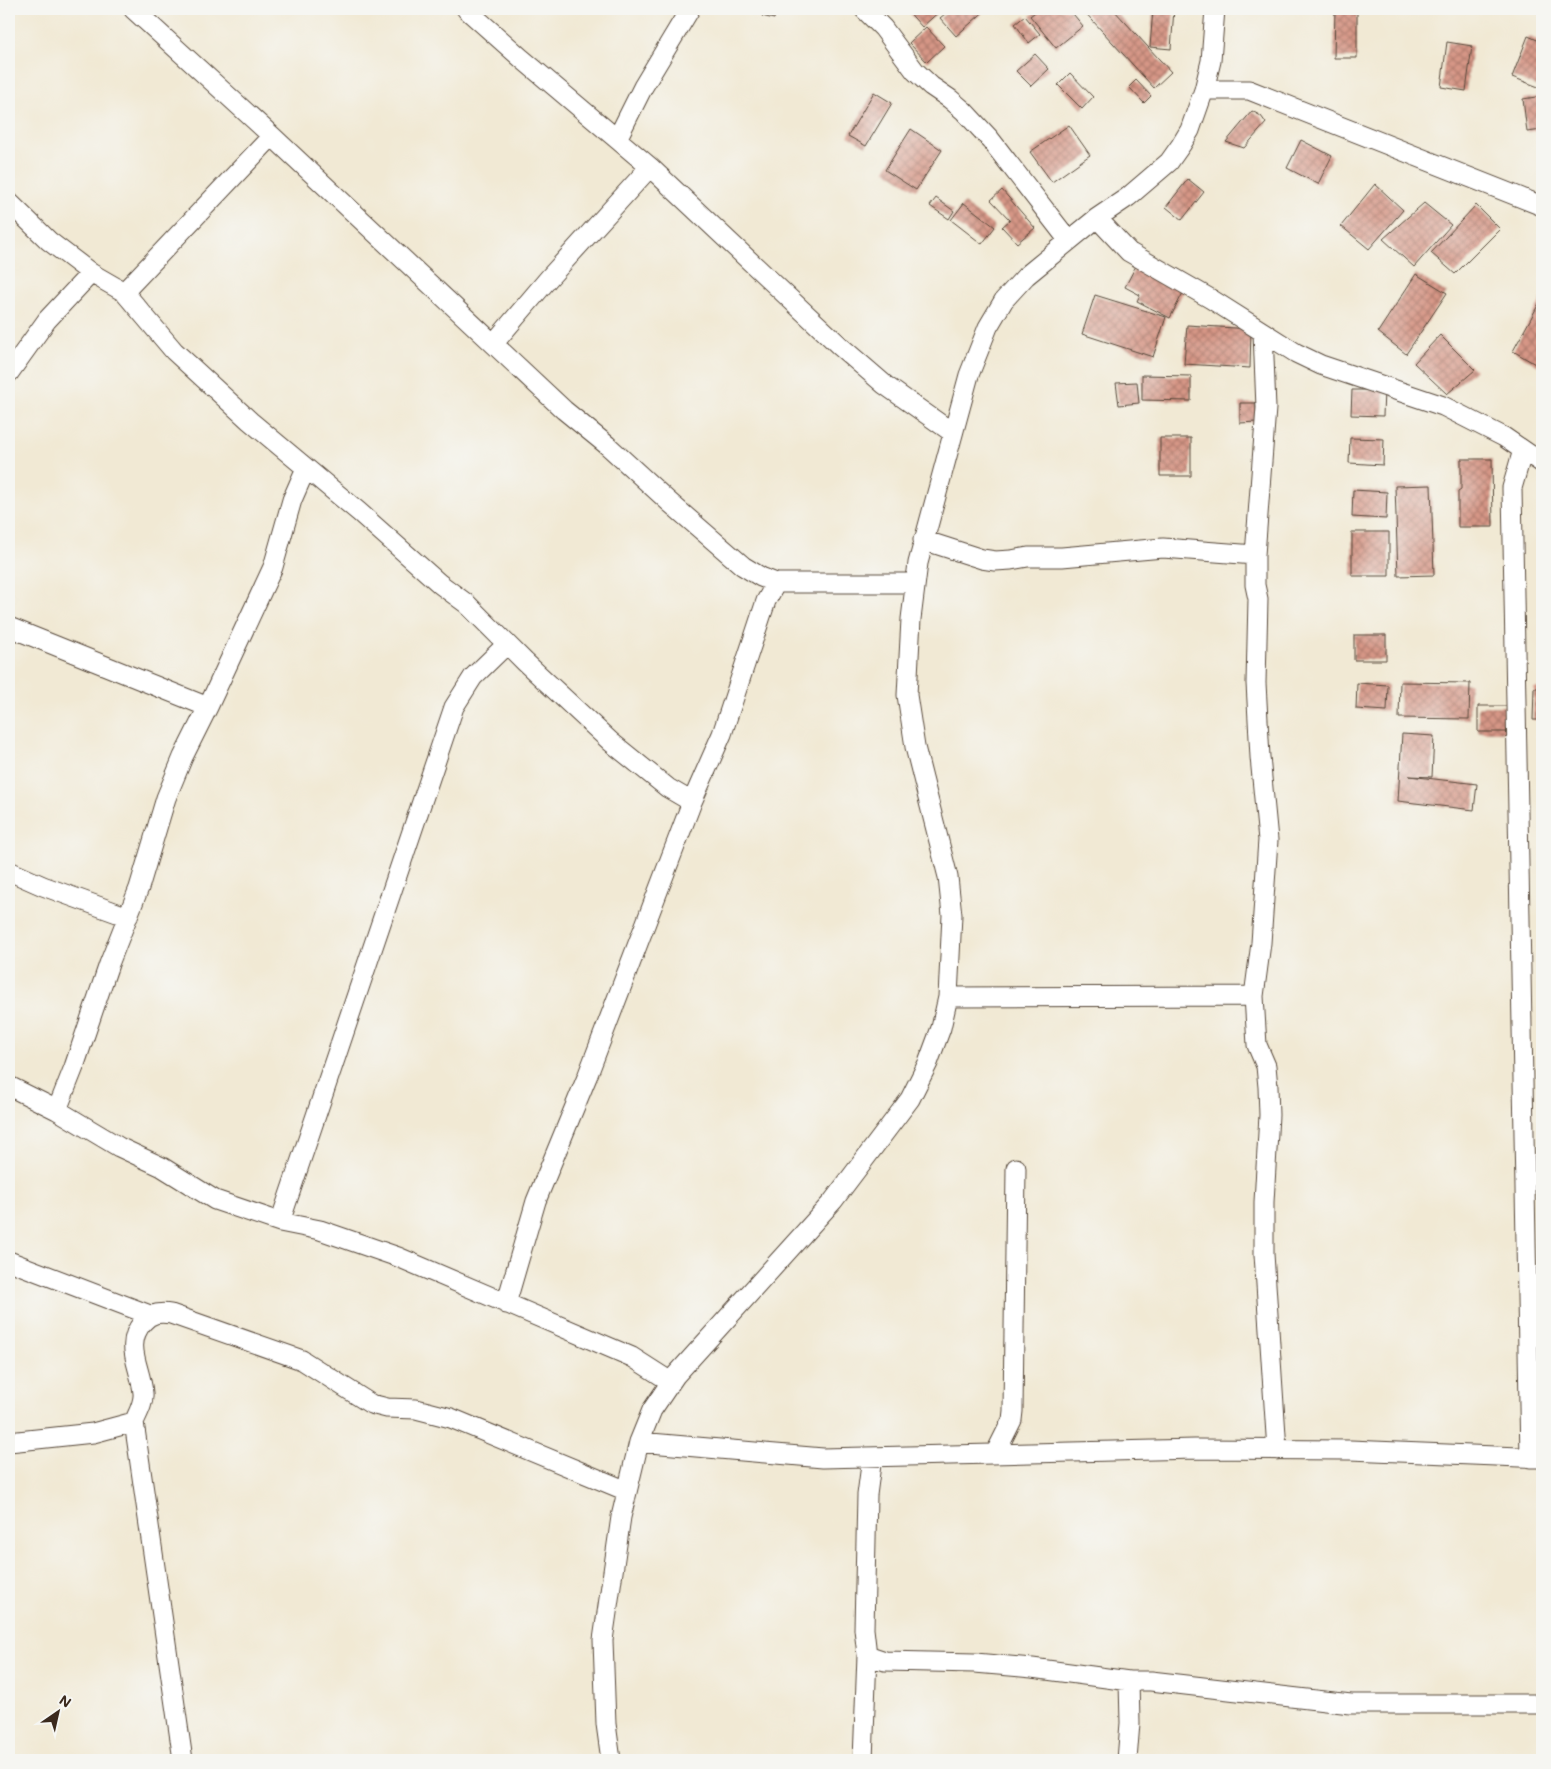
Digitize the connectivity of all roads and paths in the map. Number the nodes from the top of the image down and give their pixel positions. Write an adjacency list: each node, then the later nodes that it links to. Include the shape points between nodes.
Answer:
1 (133, 9): 7 (street)
2 (466, 9): 8 (street)
3 (690, 9): 8 (street)
4 (864, 9): 13 (street, via 883,28 915,71 964,111 990,139)
5 (1215, 9): 6 (street, via 1211,61)
6 (1204, 90): 11 (street, via 1249,90); 12 (street, via 1190,130 1169,162)
7 (272, 136): 15 (street); 17 (street)
8 (616, 139): 9 (street)
9 (650, 167): 17 (street); 19 (street, via 885,385)
10 (9, 202): 14 (street, via 49,241)
11 (1542, 206)
12 (1097, 218): 13 (street); 16 (street, via 1129,252)
13 (1069, 241): 19 (street, via 1026,276 1004,300 988,327 969,375)
14 (91, 273): 15 (street); 18 (street, via 48,320)
15 (124, 292): 22 (street, via 174,351)
16 (1263, 332): 20 (street, via 1321,365 1443,406); 24 (street, via 1266,408)
17 (494, 343): 25 (street, via 564,410 743,566)
18 (9, 373)
19 (953, 433): 23 (street)
20 (1523, 450): 21 (street); 49 (street, via 1512,488)
21 (1542, 463)
22 (306, 468): 28 (street, via 467,604); 29 (street, via 292,500 272,567)
23 (923, 540): 24 (street, via 995,561 1163,548); 26 (street)
24 (1255, 555): 33 (street, via 1258,599 1256,692 1268,840)
25 (776, 583): 26 (street); 30 (street, via 766,601 722,734)
26 (915, 583): 34 (street, via 907,695 915,747 948,878 952,915)
27 (9, 626): 29 (street)
28 (507, 644): 30 (street, via 611,742 662,783); 38 (street, via 473,677 454,707)
29 (208, 707): 32 (street, via 166,798)
30 (692, 802): 40 (street, via 536,1201)
31 (9, 871): 32 (street)
32 (128, 917): 36 (street)
33 (1254, 996): 34 (street); 46 (street, via 1257,1045 1266,1066 1270,1114 1264,1254)
34 (948, 997): 42 (street, via 928,1063 910,1099 833,1201)
35 (9, 1086): 36 (street)
36 (57, 1110): 38 (street, via 215,1200)
37 (1016, 1168): 47 (street, via 1014,1411)
38 (280, 1222): 40 (street, via 320,1230 398,1257)
39 (9, 1261): 41 (street)
40 (506, 1304): 42 (street, via 632,1357)
41 (150, 1315): 43 (street, via 134,1334 133,1347 143,1394); 50 (street, via 160,1312 171,1314 302,1360 372,1404 416,1409 451,1418)
42 (671, 1382): 45 (street, via 652,1410)
43 (134, 1422): 44 (street, via 92,1433); 54 (street)
44 (9, 1442)
45 (639, 1442): 48 (street, via 823,1458); 50 (street)
46 (1277, 1450): 47 (street); 49 (street)
47 (995, 1454): 48 (street)
48 (872, 1457): 51 (street, via 864,1629)
49 (1536, 1458)
50 (627, 1491): 55 (street, via 604,1640 606,1724)
51 (867, 1655): 52 (street, via 885,1661 975,1663); 56 (street)
52 (1129, 1681): 53 (street, via 1351,1704); 57 (street)
53 (1542, 1704)
54 (183, 1760)
55 (611, 1760)
56 (863, 1760)
57 (1127, 1760)

